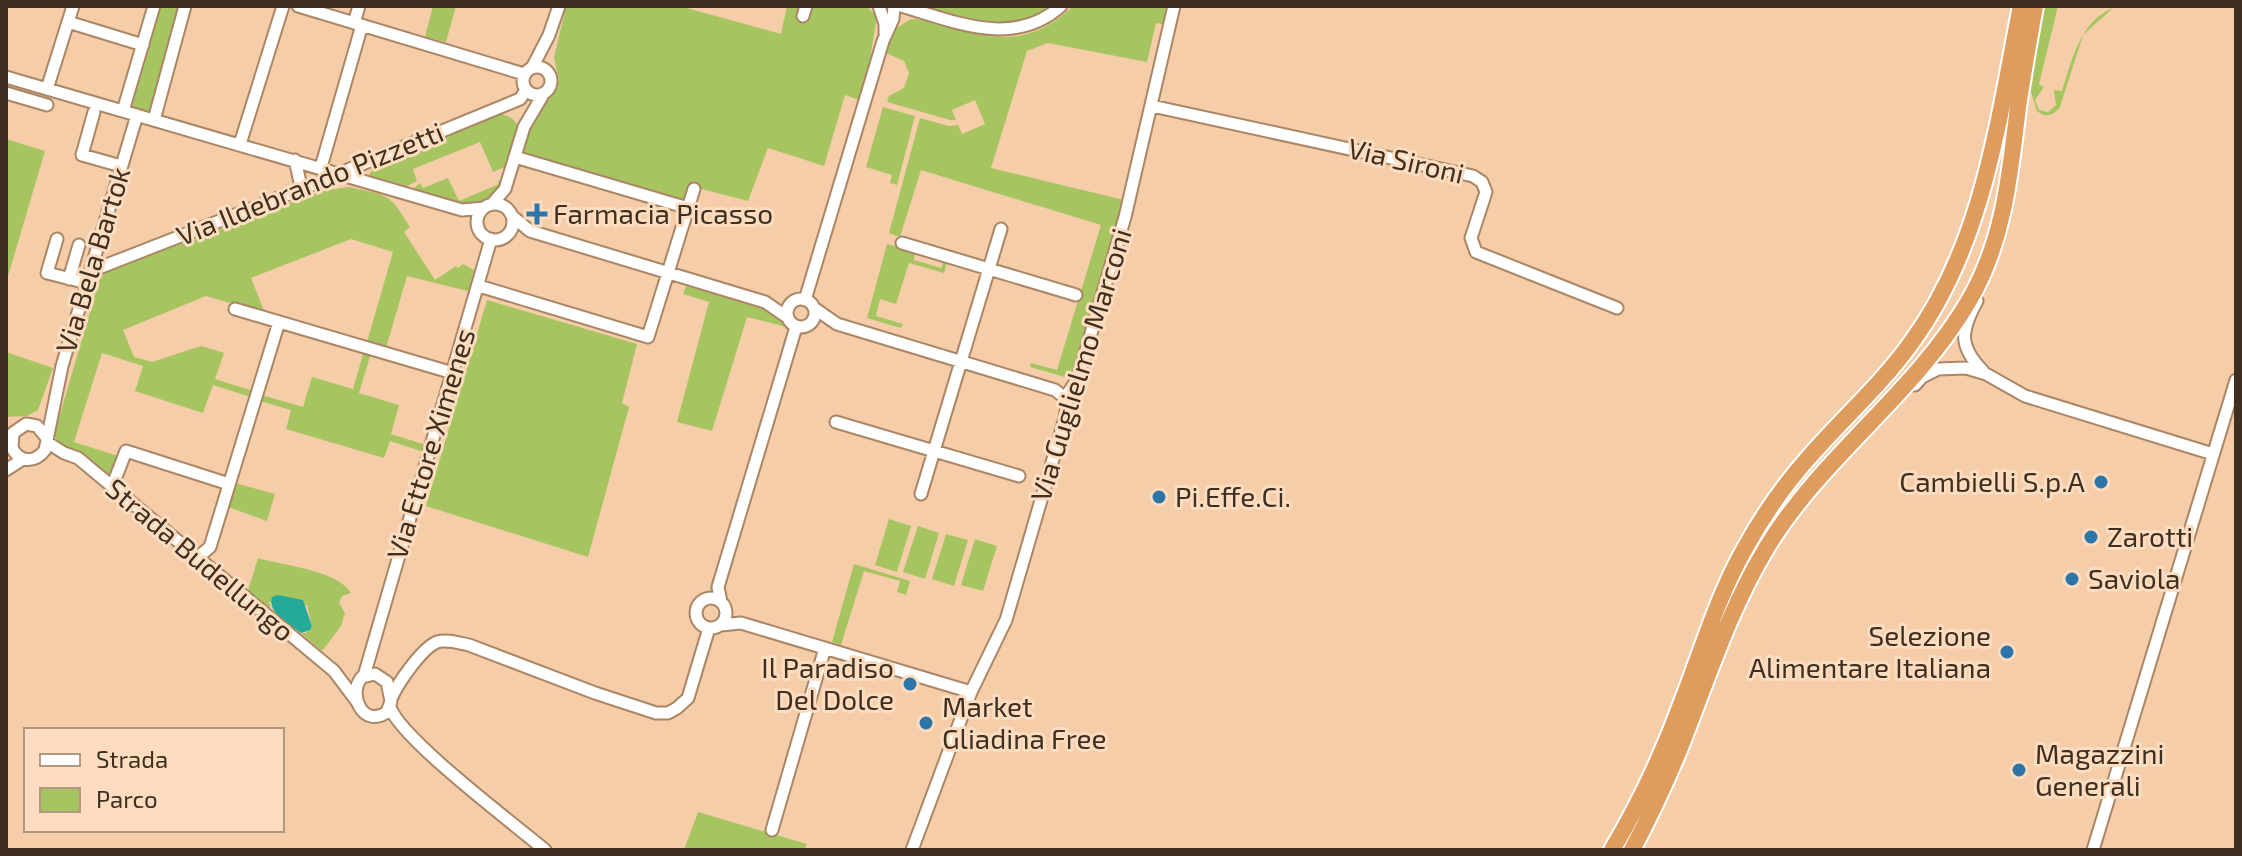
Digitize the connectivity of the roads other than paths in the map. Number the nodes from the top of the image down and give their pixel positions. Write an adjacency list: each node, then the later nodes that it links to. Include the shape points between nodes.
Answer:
1 (73, 6): 16 (street)
2 (154, 6): 20 (street)
3 (185, 6): 34 (street)
4 (283, 6): 36 (street)
5 (298, 6): 17 (street)
6 (359, 6): 17 (street)
7 (559, 6): 18 (street)
8 (879, 6): 19 (street)
9 (894, 6): 19 (street)
10 (901, 6): 15 (street)
11 (1061, 6): 15 (street, via 1033,24 1002,31)
12 (1174, 6): 30 (street, Via Guglielmo Marconi)
13 (2021, 6): 118 (highway, via 1983,188 1955,269 1899,359 1802,465 1752,536 1717,605 1660,758)
14 (2035, 6): 64 (highway, via 2004,209)
15 (920, 11): 19 (street, via 900,19)
16 (68, 22): 20 (street); 24 (street)
17 (358, 24): 21 (street); 41 (street)
18 (549, 35): 21 (street); 22 (street)
19 (884, 38): 70 (street)
20 (143, 45): 31 (street)
21 (528, 71): 22 (street); 25 (street)
22 (546, 71): 27 (street, via 551,82)
23 (6, 77): 24 (street)
24 (47, 89): 31 (street)
25 (526, 90): 27 (street); 29 (street, Via Ildebrando Pizzetti); 35 (street)
26 (6, 93): 28 (street)
27 (544, 93): 35 (street)
28 (47, 105)
29 (503, 106): 35 (street, via 519,116); 37 (street, Via Ildebrando Pizzetti)
30 (1152, 106): 71 (street, Via Sironi, via 1476,177 1486,195 1471,236 1476,252); 81 (street, Via Guglielmo Marconi, via 1078,378)
31 (123, 111): 33 (street)
32 (94, 112): 40 (street, via 82,155)
33 (137, 115): 34 (street); 40 (street, Via Bela Bartok)
34 (154, 120): 36 (street)
35 (524, 127): 38 (street)
36 (240, 144): 39 (street)
37 (376, 157): 42 (street, Via Ildebrando Pizzetti); 43 (street, via 366,166)
38 (515, 157): 44 (street); 48 (street)
39 (295, 160): 41 (street); 46 (street)
40 (121, 166): 59 (street, Via Bela Bartok)
41 (321, 167): 42 (street)
42 (339, 173): 43 (street); 46 (street, Via Ildebrando Pizzetti)
43 (365, 181): 49 (street)
44 (505, 189): 47 (street); 50 (street)
45 (694, 189): 48 (street)
46 (299, 190): 60 (street, Via Ildebrando Pizzetti)
47 (488, 206): 49 (street); 50 (street); 51 (street, via 478,215)
48 (688, 208): 63 (street)
49 (462, 210): 51 (street)
50 (509, 212): 53 (street); 54 (street, via 512,227)
51 (478, 225): 56 (street)
52 (1001, 229): 61 (street)
53 (530, 231): 54 (street); 63 (street)
54 (506, 236): 56 (street)
55 (57, 239): 65 (street, via 47,273)
56 (491, 239): 67 (street, Via Ettore Ximenes)
57 (902, 243): 61 (street)
58 (79, 245): 65 (street)
59 (97, 251): 60 (street); 62 (street, Via Bela Bartok)
60 (116, 261): 62 (street, Via Ildebrando Pizzetti)
61 (989, 269): 68 (street); 77 (street)
62 (91, 271): 66 (street, Via Bela Bartok)
63 (668, 273): 67 (street, via 648,337); 69 (street)
64 (1983, 273): 79 (street, via 1982,292 1964,334 1969,354); 82 (highway, via 1950,331)
65 (69, 279): 66 (street)
66 (87, 283): 83 (street, Via Bela Bartok)
67 (479, 286): 78 (street, Via Ettore Ximenes)
68 (1076, 295)
69 (765, 302): 70 (street); 73 (street)
70 (804, 303): 73 (street, via 787,310); 75 (street); 76 (street, via 815,318)
71 (1617, 308)
72 (235, 309): 74 (street)
73 (787, 317): 76 (street)
74 (279, 322): 78 (street); 95 (street)
75 (837, 324): 76 (street); 77 (street)
76 (802, 326): 99 (street)
77 (961, 361): 81 (street); 89 (street)
78 (453, 373): 105 (street, Via Ettore Ximenes)
79 (1986, 374): 82 (street, via 1942,368); 90 (street, via 2025,396)
80 (2236, 380): 90 (street)
81 (1065, 398): 110 (street, Via Guglielmo Marconi, via 1065,418 1006,620)
82 (1891, 400): 119 (highway, via 1802,498 1758,562)
83 (52, 406): 85 (street); 88 (street, Via Bela Bartok)
84 (836, 422): 89 (street)
85 (37, 426): 86 (street); 88 (street)
86 (11, 429): 87 (street)
87 (10, 442): 91 (street); 92 (street)
88 (45, 444): 91 (street, Strada Budellungo, via 33,460); 96 (street, Strada Budellungo, via 78,458)
89 (934, 451): 94 (street); 97 (street)
90 (2213, 454): 120 (street)
91 (23, 459): 93 (street, Strada Budellungo)
92 (6, 462)
93 (6, 470)
94 (1019, 476)
95 (229, 484): 96 (street, via 126,451); 98 (street, via 210,547)
96 (112, 487): 98 (street, Strada Budellungo)
97 (921, 494)
98 (197, 558): 106 (street, Strada Budellungo)
99 (718, 587): 100 (street); 101 (street)
100 (707, 599): 101 (street); 103 (street, via 697,614 700,623)
101 (724, 606): 102 (street); 103 (street, via 725,620)
102 (741, 623): 103 (street); 104 (street)
103 (715, 626): 107 (street, via 688,698 668,713 595,693 452,641 438,641 426,649)
104 (825, 648): 110 (street); 115 (street)
105 (371, 649): 108 (street); 109 (street, Via Ettore Ximenes)
106 (334, 671): 109 (street, Strada Budellungo); 111 (street, Strada Budellungo)
107 (408, 674): 108 (street); 112 (street)
108 (379, 675): 109 (street); 112 (street, Strada Budellungo, via 387,682)
109 (361, 679): 111 (street)
110 (971, 692): 117 (street, Via Guglielmo Marconi)
111 (358, 703): 113 (street, Strada Budellungo)
112 (390, 703): 113 (street, via 382,715); 114 (street, Strada Budellungo)
113 (371, 717): 114 (street, Strada Budellungo)
114 (407, 731): 116 (street, Strada Budellungo)
115 (772, 830)
116 (545, 850)
117 (912, 850)
118 (1612, 850)
119 (1632, 850)
120 (2093, 850)

